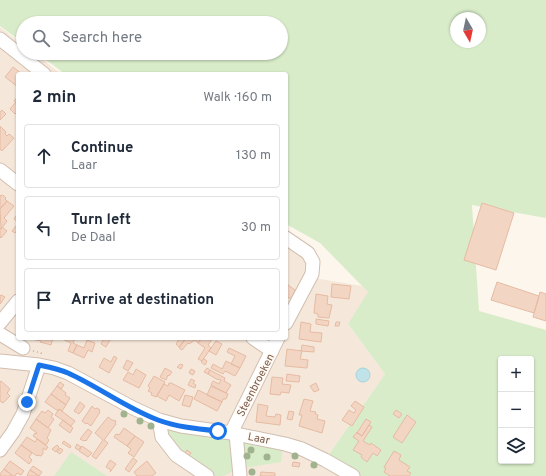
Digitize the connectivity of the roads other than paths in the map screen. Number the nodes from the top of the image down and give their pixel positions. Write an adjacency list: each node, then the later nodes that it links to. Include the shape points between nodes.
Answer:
1 (0, 38): 2 (street)
2 (16, 51)
3 (27, 60): 4 (street)
4 (42, 72)
5 (0, 170): 6 (street)
6 (16, 182)
7 (288, 239): 9 (street, via 308,254 313,262 312,274)
8 (16, 303): 10 (street)
9 (288, 319)
10 (0, 323)
11 (0, 334): 14 (street)
12 (256, 340): 15 (street)
13 (277, 340): 15 (street, Steenbroeken)
14 (23, 348)
15 (272, 351): 19 (street, Steenbroeken)
16 (0, 361): 17 (street, Laar)
17 (39, 365): 18 (street, Laar, via 68,373); 20 (street, via 23,414)
18 (159, 420): 19 (street, Laar, via 181,426); 22 (street, via 162,437 176,455)
19 (233, 433): 21 (street); 23 (street, Laar, via 302,449)
20 (0, 450)
21 (236, 474)
22 (207, 476)
23 (353, 476)

